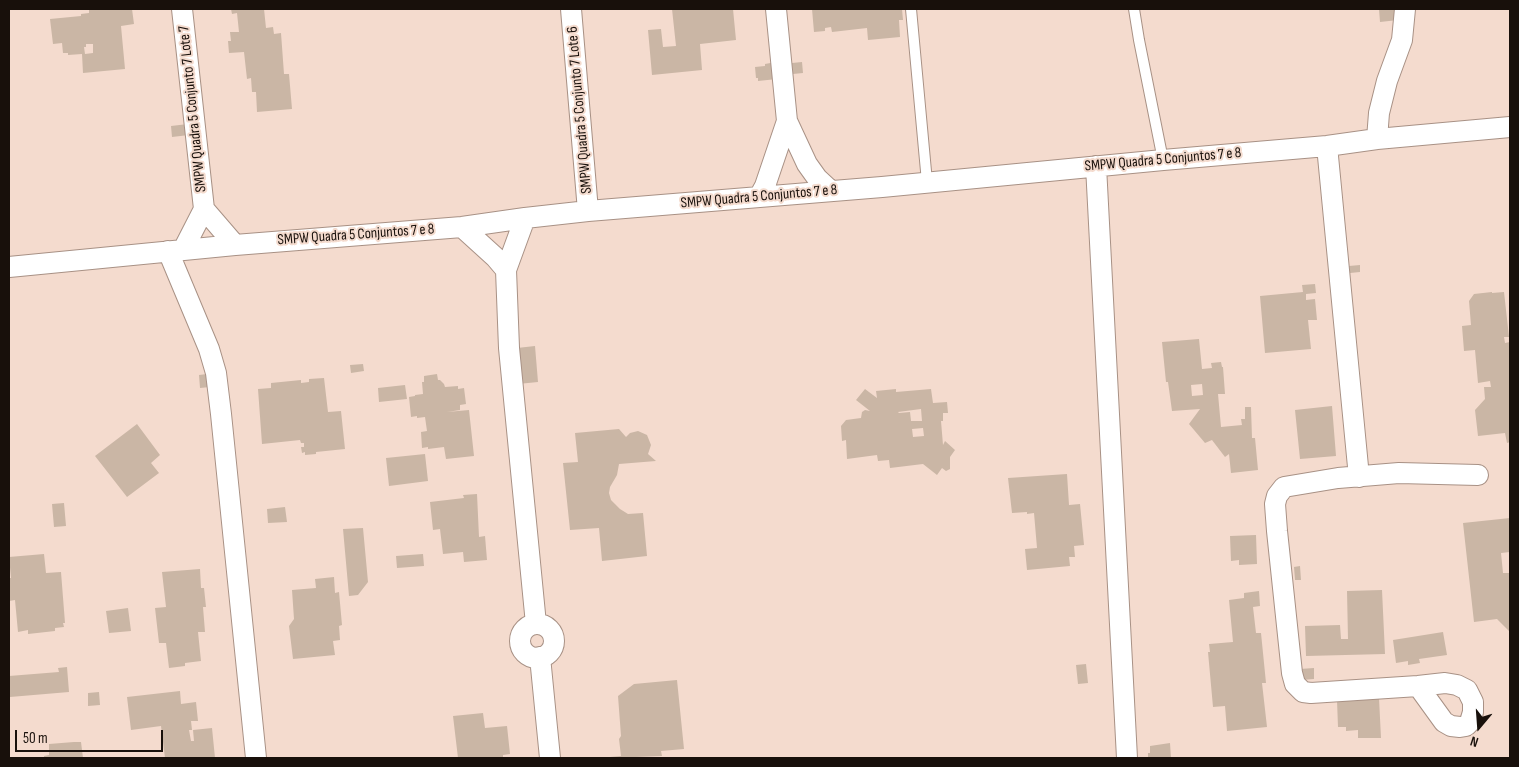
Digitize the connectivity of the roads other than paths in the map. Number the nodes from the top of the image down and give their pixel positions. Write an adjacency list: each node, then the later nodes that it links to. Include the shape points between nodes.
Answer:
1 (182, 9): 16 (street, SMPW Quadra 5 Conjunto 7 Lote 7)
2 (571, 9): 17 (street, SMPW Quadra 5 Conjunto 7 Lote 6)
3 (776, 9): 7 (street)
4 (911, 9): 13 (lane)
5 (1134, 9): 11 (lane)
6 (1405, 9): 9 (street, via 1402,40 1385,89)
7 (787, 121): 14 (street, via 807,164); 15 (street)
8 (1510, 127): 9 (street, SMPW Quadra 5 Conjuntos 7 e 8)
9 (1377, 139): 10 (street, SMPW Quadra 5 Conjuntos 7 e 8)
10 (1327, 146): 11 (street, SMPW Quadra 5 Conjuntos 7 e 8); 25 (street)
11 (1163, 160): 12 (street, SMPW Quadra 5 Conjuntos 7 e 8)
12 (1096, 166): 13 (street, SMPW Quadra 5 Conjuntos 7 e 8); 29 (street)
13 (927, 182): 14 (street, SMPW Quadra 5 Conjuntos 7 e 8)
14 (831, 191): 15 (street, SMPW Quadra 5 Conjuntos 7 e 8)
15 (759, 197): 17 (street, SMPW Quadra 5 Conjuntos 7 e 8)
16 (204, 209): 20 (street, SMPW Quadra 5 Conjunto 7 Lote 7); 21 (street, SMPW Quadra 5 Conjunto 7 Lote 7)
17 (588, 212): 18 (street, SMPW Quadra 5 Conjuntos 7 e 8)
18 (525, 218): 19 (street, SMPW Quadra 5 Conjuntos 7 e 8); 23 (street)
19 (462, 227): 20 (street, SMPW Quadra 5 Conjuntos 7 e 8); 23 (street)
20 (235, 245): 21 (street, SMPW Quadra 5 Conjuntos 7 e 8)
21 (175, 251): 22 (street, SMPW Quadra 5 Conjuntos 7 e 8); 27 (street, via 216,373)
22 (9, 267)
23 (506, 270): 28 (street, via 509,348 536,624 548,628 554,639 550,651 540,657)
24 (1478, 475): 25 (street, via 1399,473)
25 (1359, 477): 26 (street, via 1284,487 1277,496 1277,531 1295,684 1303,692 1311,693)
26 (1418, 686)
27 (256, 758)
28 (550, 758)
29 (1127, 758)

